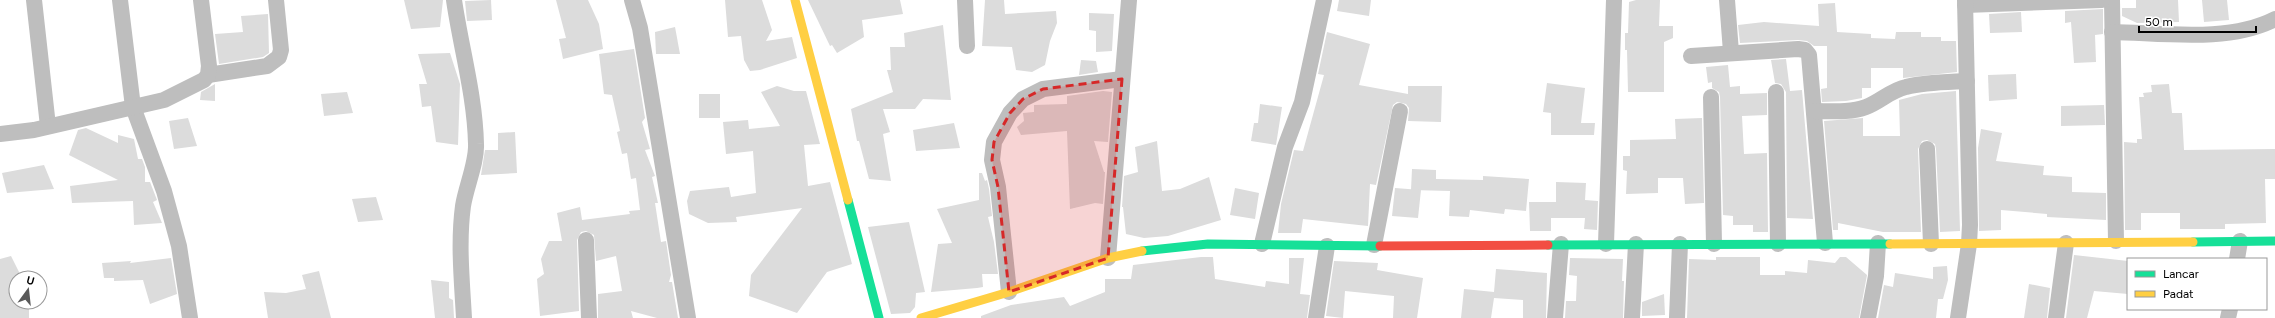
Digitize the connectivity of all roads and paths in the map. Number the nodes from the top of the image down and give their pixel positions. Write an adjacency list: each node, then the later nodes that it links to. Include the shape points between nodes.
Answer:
1 (34, 0): 29 (street)
2 (120, 0): 26 (street)
3 (201, 0): 21 (street)
4 (276, 0): 21 (street, via 281,50 279,57 267,66)
5 (454, 0): 54 (street, via 473,106 477,145 461,226)
6 (632, 0): 56 (street, via 640,28)
7 (794, 0): 57 (street)
8 (965, 0): 18 (street)
9 (1129, 0): 22 (street)
10 (1324, 0): 39 (street, via 1302,102 1285,147)
11 (1614, 0): 42 (street)
12 (1726, 0): 19 (street)
13 (2102, 0): 15 (street)
14 (2112, 0): 17 (street)
15 (1965, 2): 23 (street)
16 (2275, 19): 17 (street, via 2260,27 2221,34)
17 (2112, 32): 33 (street)
18 (967, 46)
19 (1731, 52): 20 (street); 28 (street, via 1805,50 1810,55)
20 (1691, 56)
21 (208, 75): 26 (street, via 204,80 164,100)
22 (1122, 79): 50 (street); 52 (street, via 1043,89 1023,98 1010,113 994,142 992,160 998,188)
23 (1967, 80): 28 (street, via 1906,86 1864,108); 48 (street)
24 (1776, 92): 46 (street)
25 (1711, 97): 45 (street)
26 (133, 107): 29 (street); 53 (street, via 164,191 179,246)
27 (1400, 111): 40 (street)
28 (1814, 111): 36 (street)
29 (48, 126): 30 (street)
30 (0, 134)
31 (1928, 149): 47 (street)
32 (586, 240): 55 (street)
33 (2116, 241): 34 (street); 38 (street)
34 (2240, 241): 35 (street); 51 (street)
35 (2275, 241)
36 (1825, 243): 37 (street); 46 (street)
37 (1878, 243): 47 (street); 63 (street, via 1876,276)
38 (2066, 243): 48 (street); 65 (street)
39 (1262, 244): 49 (street); 50 (street, via 1177,246)
40 (1374, 244): 41 (street); 49 (street)
41 (1561, 244): 42 (street); 60 (street)
42 (1606, 244): 43 (street)
43 (1636, 244): 44 (street); 61 (street)
44 (1680, 244): 45 (street); 62 (street)
45 (1714, 244): 46 (street)
46 (1778, 244)
47 (1931, 244): 48 (street)
48 (1969, 244): 64 (street)
49 (1328, 246): 59 (street)
50 (1108, 258): 52 (street)
51 (2237, 258)
52 (1009, 292): 58 (street)
53 (190, 318)
54 (464, 318)
55 (589, 318)
56 (688, 318)
57 (879, 318)
58 (921, 318)
59 (1316, 318)
60 (1555, 318)
61 (1632, 318)
62 (1677, 318)
63 (1868, 318)
64 (1958, 318)
65 (2056, 318)

